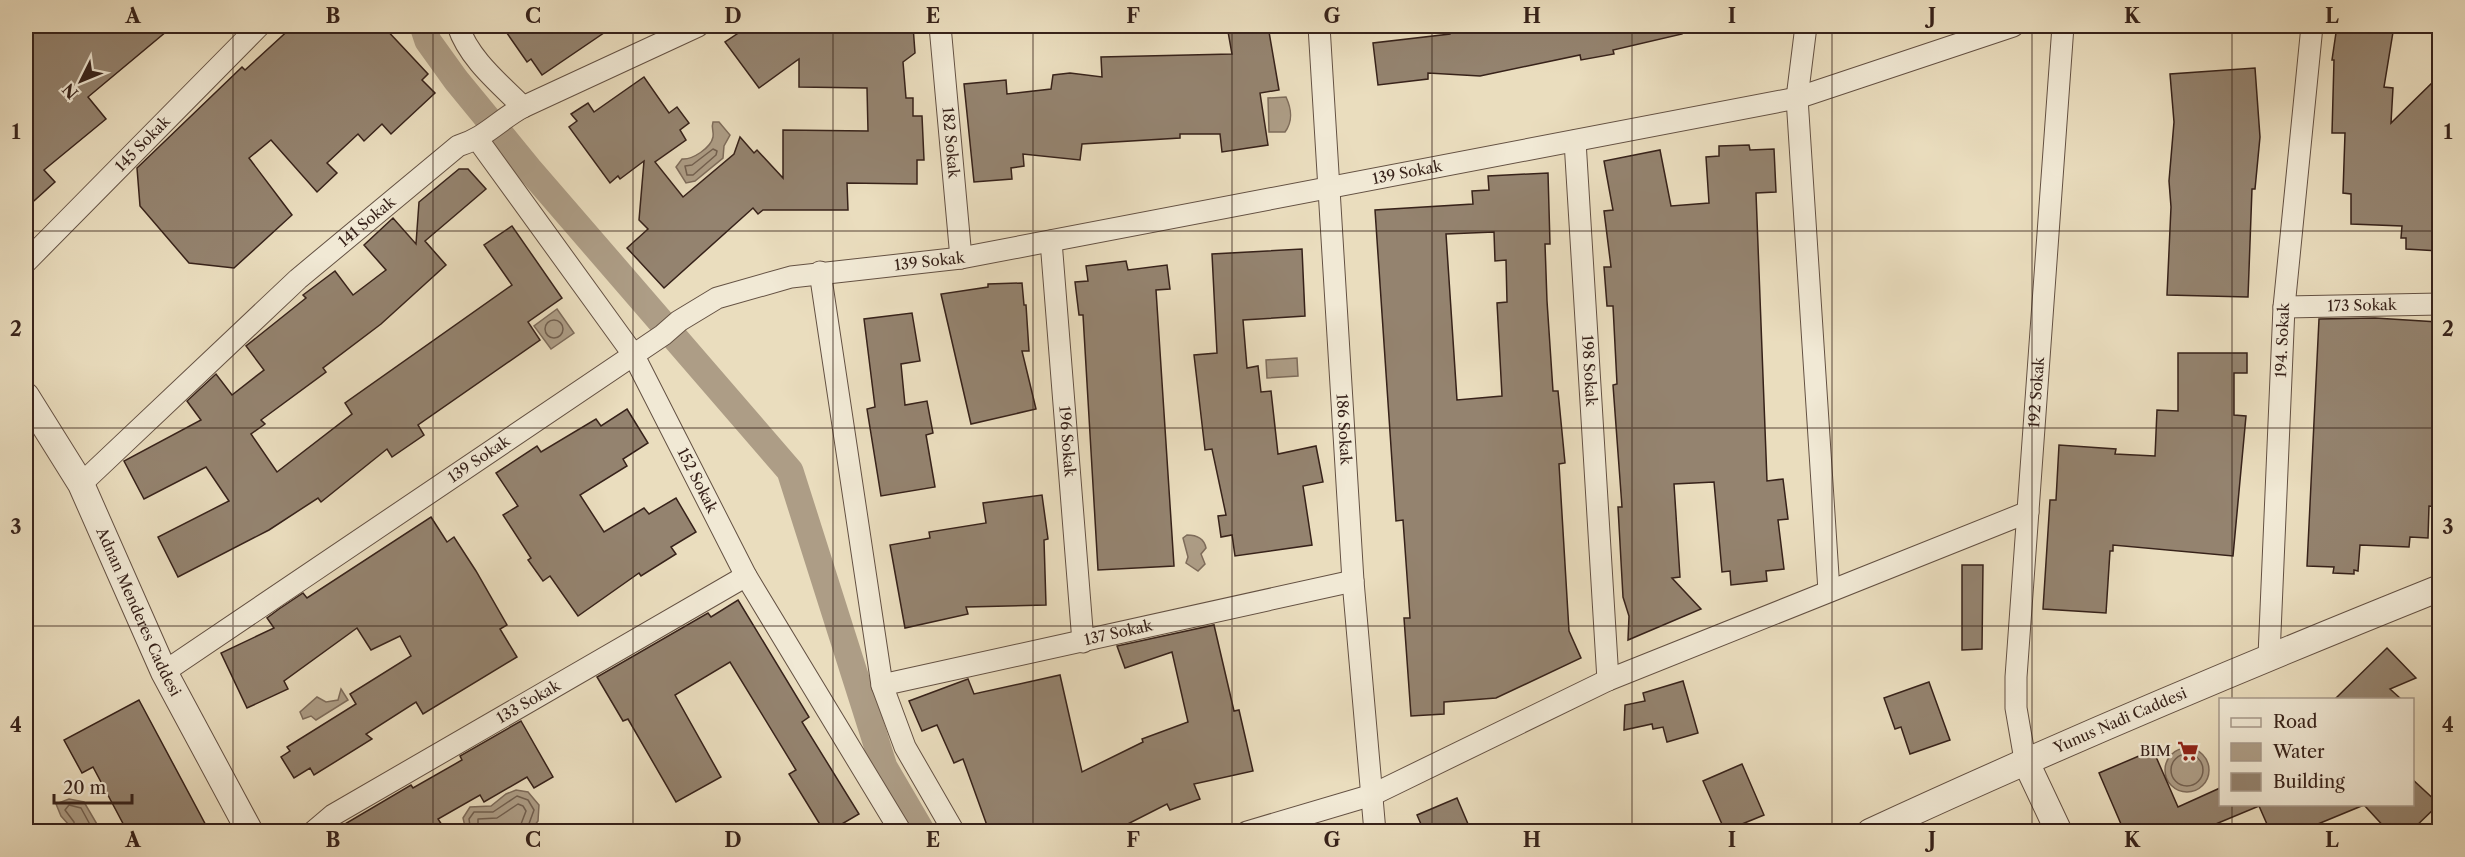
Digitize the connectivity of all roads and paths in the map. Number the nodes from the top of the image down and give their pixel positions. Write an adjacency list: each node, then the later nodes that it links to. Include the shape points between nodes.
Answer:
1 (259, 26): 17 (street, 145 Sokak)
2 (458, 26): 11 (street)
3 (698, 26): 11 (street, 141 Sokak)
4 (940, 26): 16 (street, 182 Sokak)
5 (1318, 26): 14 (street, 186 Sokak)
6 (1806, 26): 10 (street)
7 (2013, 26): 10 (street, 139 Sokak)
8 (2063, 26): 24 (street, 192 Sokak)
9 (2312, 26): 20 (street, 194. Sokak)
10 (1797, 98): 13 (street, 139 Sokak); 28 (street)
11 (515, 111): 12 (street, 141 Sokak)
12 (483, 136): 21 (street, 152 Sokak); 23 (street, 141 Sokak, via 458,146 298,279)
13 (1575, 141): 14 (street, 139 Sokak); 32 (street, 198 Sokak)
14 (1330, 189): 15 (street, 139 Sokak); 26 (street, 186 Sokak)
15 (1051, 241): 16 (street, 139 Sokak); 29 (street, 196 Sokak)
16 (961, 258): 18 (street, 139 Sokak)
17 (26, 262)
18 (820, 272): 21 (street, 139 Sokak, via 717,298); 33 (street)
19 (2439, 304): 20 (street, 173 Sokak)
20 (2284, 307): 30 (street, 194. Sokak)
21 (633, 354): 25 (street, 152 Sokak); 31 (street, 139 Sokak)
22 (26, 396): 23 (street, Adnan Menderes Caddesi)
23 (81, 484): 31 (street, Adnan Menderes Caddesi)
24 (2028, 512): 28 (street); 34 (street, 192 Sokak, via 2016,677 2016,708)
25 (746, 576): 37 (street, 133 Sokak); 38 (street, 152 Sokak)
26 (1353, 581): 29 (street, 137 Sokak); 35 (street, 186 Sokak)
27 (2439, 588): 30 (street, Yunus Nadi Caddesi)
28 (1829, 591): 32 (street)
29 (1083, 642): 33 (street, 137 Sokak)
30 (2269, 656): 34 (street, Yunus Nadi Caddesi)
31 (164, 672): 36 (street, Adnan Menderes Caddesi)
32 (1608, 681): 35 (street)
33 (882, 685): 39 (street, via 905,747)
34 (2025, 760): 42 (street, Yunus Nadi Caddesi); 43 (street)
35 (1372, 795): 40 (street); 41 (street, 186 Sokak)
36 (250, 831)
37 (312, 831)
38 (901, 831)
39 (954, 831)
40 (1247, 831)
41 (1375, 831)
42 (1870, 831)
43 (2059, 831)

